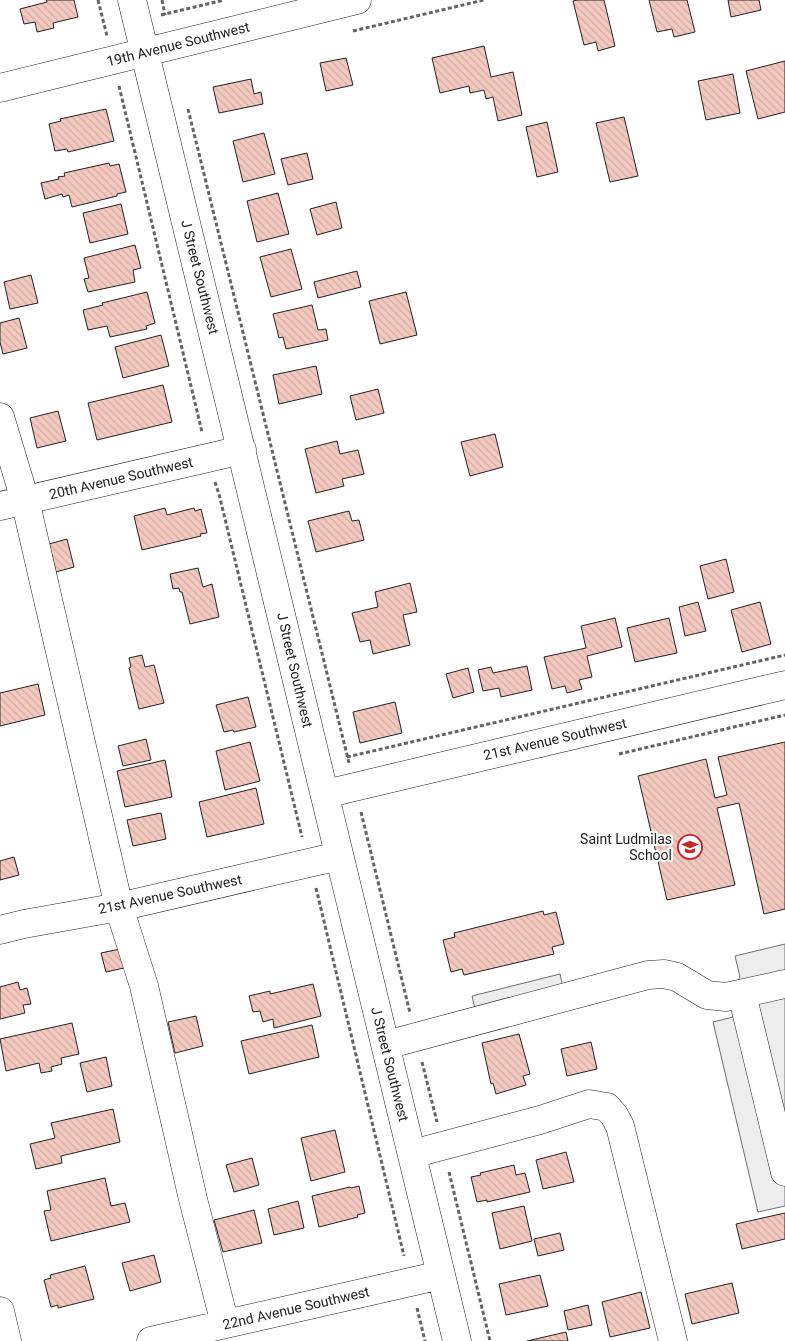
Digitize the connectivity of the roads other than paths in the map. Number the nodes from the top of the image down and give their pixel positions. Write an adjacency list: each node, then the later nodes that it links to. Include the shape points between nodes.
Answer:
1 (132, 0): 3 (street, J Street Southwest)
2 (348, 1): 3 (street, 19th Avenue Southwest)
3 (145, 53): 4 (street, 19th Avenue Southwest); 6 (street, J Street Southwest)
4 (0, 88)
5 (0, 416): 7 (street)
6 (242, 450): 7 (street, 20th Avenue Southwest); 9 (street, J Street Southwest)
7 (13, 503): 11 (street)
8 (785, 685): 9 (street, 21st Avenue Southwest)
9 (325, 794): 10 (street, J Street Southwest)
10 (339, 856): 11 (street, 21st Avenue Southwest); 15 (street, J Street Southwest)
11 (119, 907): 12 (street, 21st Avenue Southwest); 20 (street, via 144,986)
12 (0, 930)
13 (785, 984): 14 (street)
14 (742, 994): 15 (street, via 726,997 707,995 677,976 648,975); 17 (street)
15 (386, 1045): 16 (street, J Street Southwest)
16 (412, 1154): 18 (street, J Street Southwest); 24 (street, via 589,1104 607,1107 620,1126)
17 (785, 1172)
18 (441, 1275): 20 (street, 22nd Avenue Southwest); 23 (street, J Street Southwest)
19 (0, 1311): 21 (street)
20 (225, 1324): 22 (street, 22nd Avenue Southwest)
21 (7, 1341)
22 (152, 1341)
23 (457, 1341)
24 (672, 1341)

